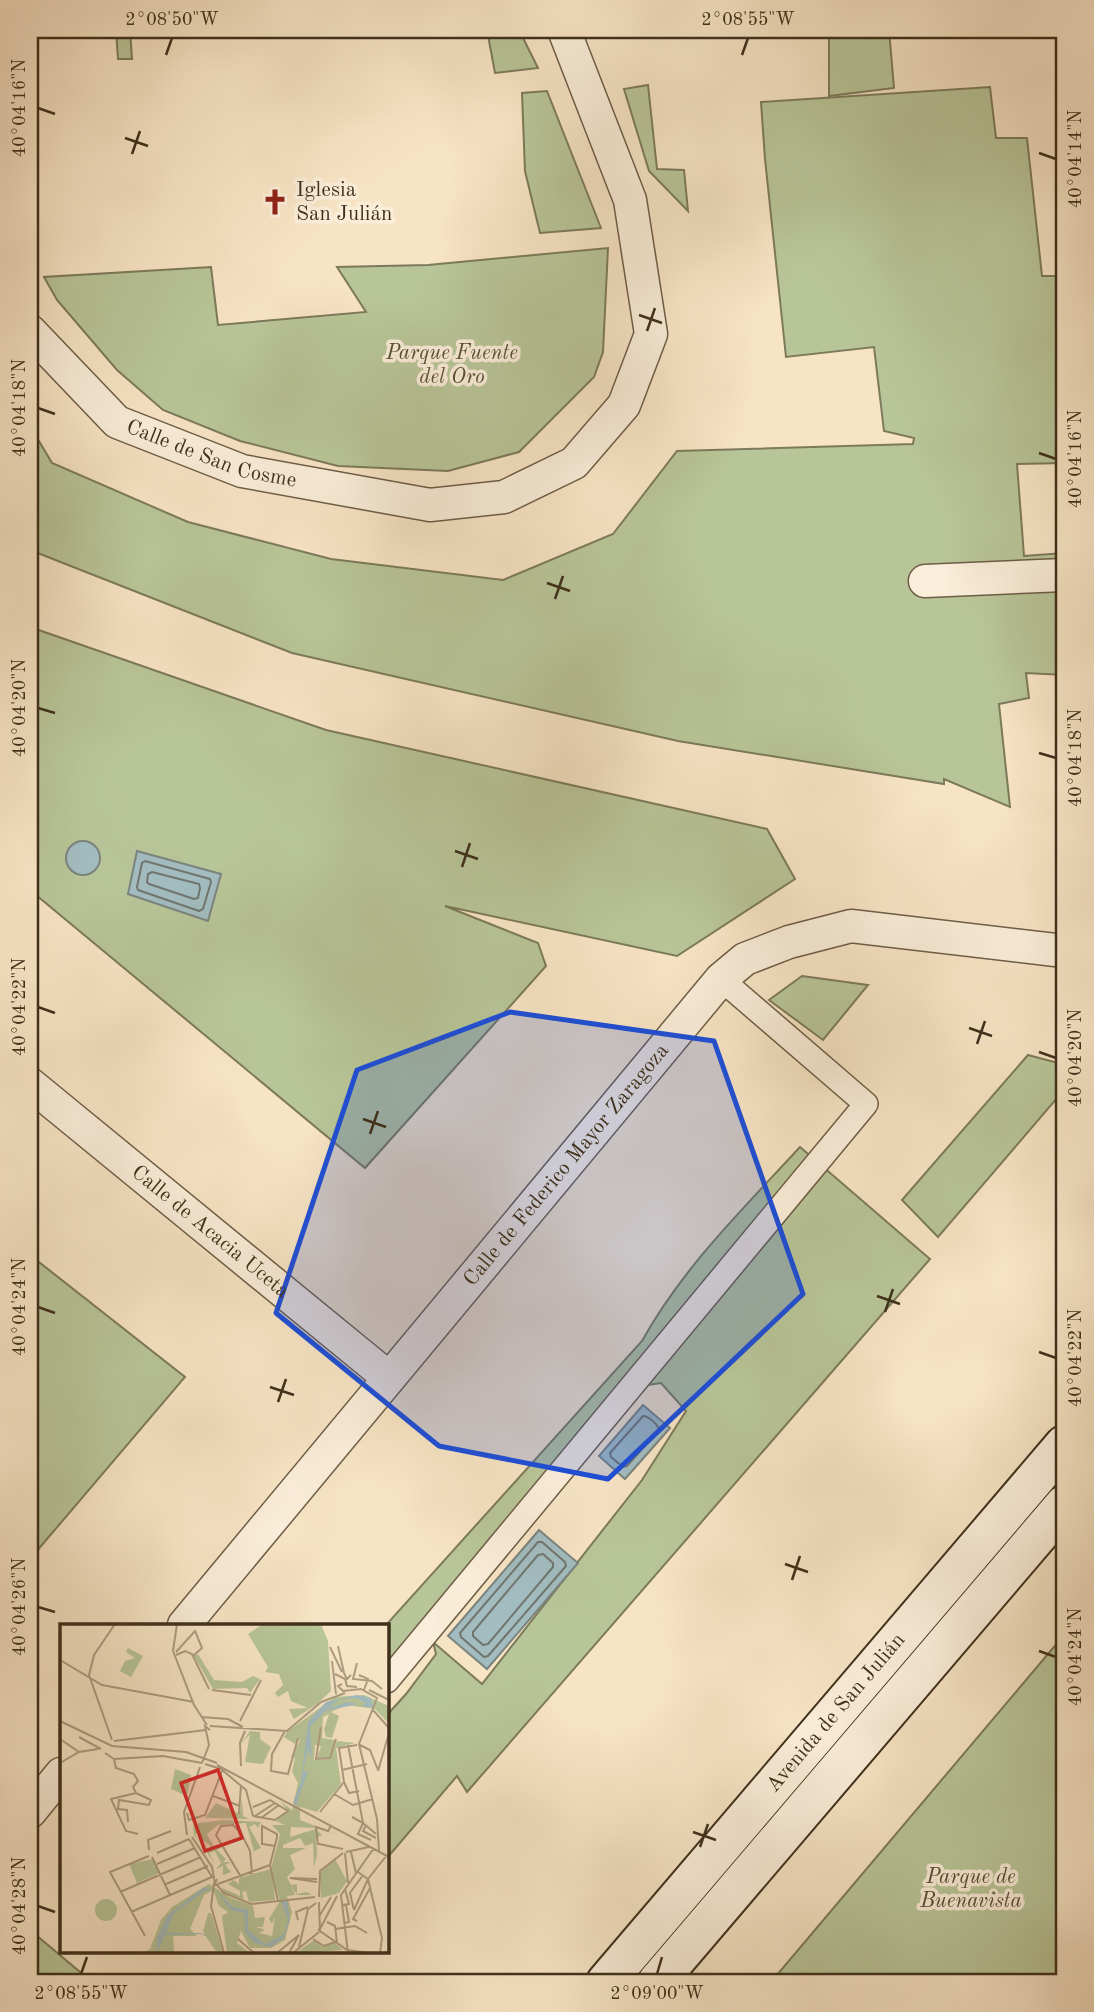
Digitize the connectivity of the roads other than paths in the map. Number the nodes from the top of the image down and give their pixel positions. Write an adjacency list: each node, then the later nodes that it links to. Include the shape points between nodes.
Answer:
1 (564, 30): 2 (street, Calle de San Cosme, via 630,200 651,334 624,405 575,463 504,497 430,505 242,471 117,422)
2 (30, 331)
3 (1064, 575): 4 (street)
4 (925, 581)
5 (1064, 951): 6 (street, Calle de Federico Mayor Zaragoza, via 850,926 789,942 745,960)
6 (721, 979): 8 (street, Calle de Federico Mayor Zaragoza); 12 (street, via 866,1104)
7 (30, 1084): 8 (street, Calle de Acacia Uceta)
8 (389, 1378): 11 (street, Calle de Federico Mayor Zaragoza)
9 (1064, 1446): 15 (main road, Avenida de San Julián)
10 (1064, 1505): 16 (main road, Avenida de San Julián)
11 (185, 1624)
12 (388, 1680)
13 (60, 1775): 14 (street)
14 (30, 1812)
15 (606, 1982)
16 (657, 1982)

